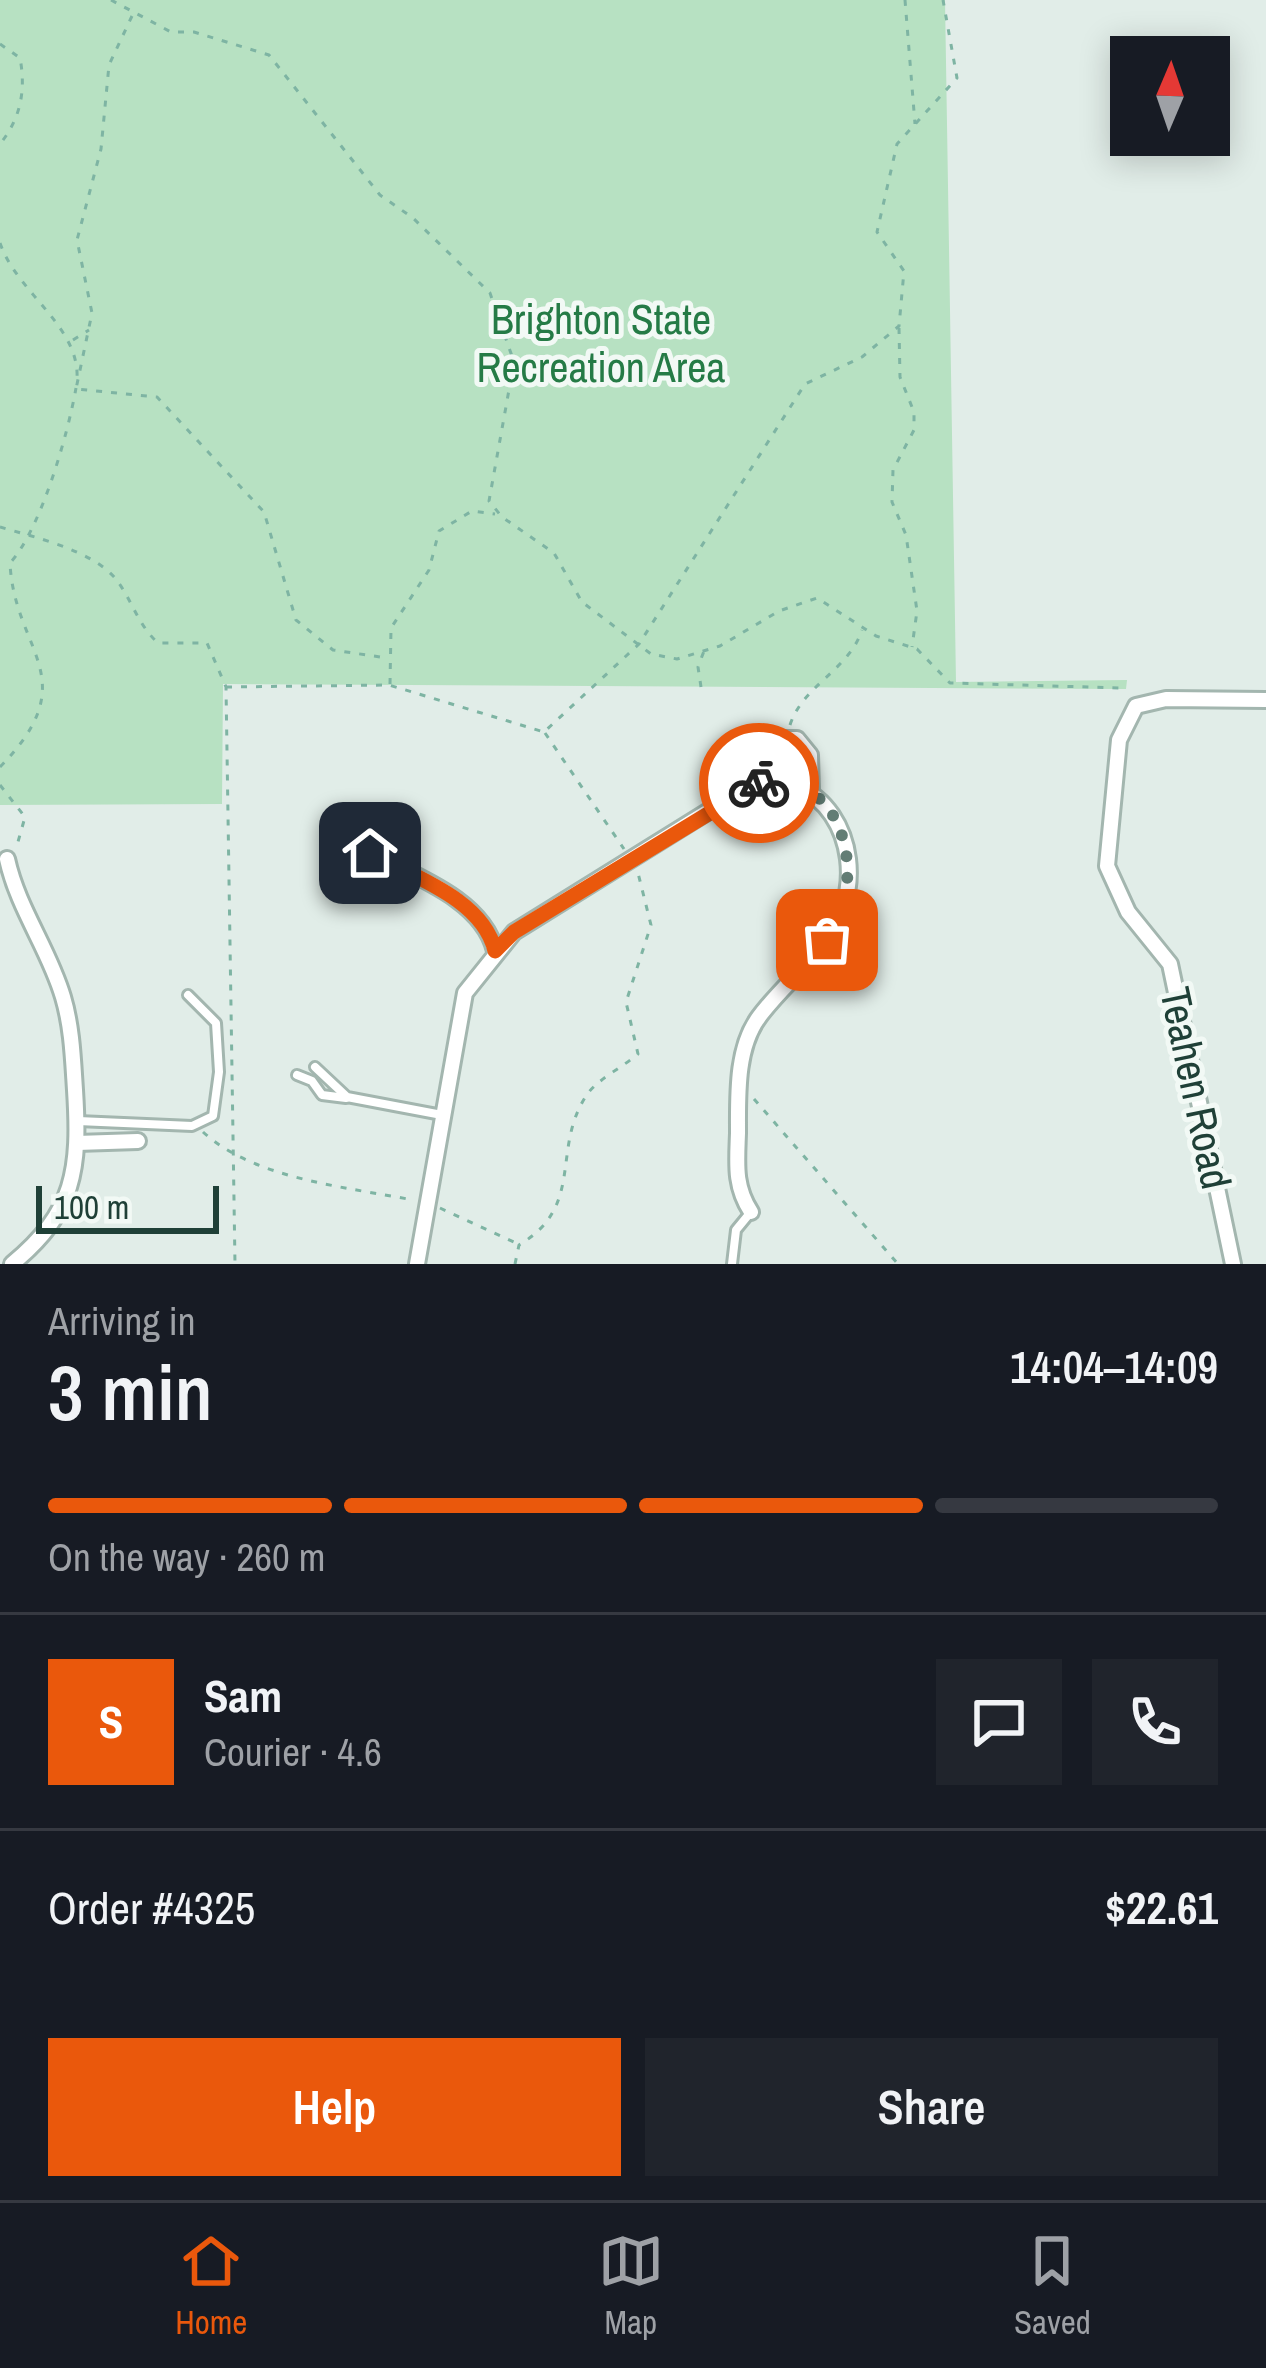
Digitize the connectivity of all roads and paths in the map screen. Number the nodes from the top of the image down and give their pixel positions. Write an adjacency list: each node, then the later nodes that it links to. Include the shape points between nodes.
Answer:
1 (111, 0): 4 (path)
2 (905, 0): 6 (path)
3 (943, 0): 6 (path, via 957,78)
4 (133, 14): 10 (path, via 109,65 101,149 77,240); 13 (path, via 171,32 269,55 363,177 490,292 514,362 487,489)
5 (0, 44): 7 (path, via 20,58 24,82 21,107)
6 (915, 124): 9 (path, via 897,144 877,232 904,271)
7 (0, 144)
8 (0, 243): 11 (path, via 27,293)
9 (899, 326): 17 (path, via 862,357 805,384); 18 (path, via 900,377 914,430 893,470 892,502 906,536 917,611)
10 (89, 330): 11 (path); 12 (path)
11 (71, 340): 12 (path)
12 (76, 388): 15 (path); 20 (path, via 157,397 264,512 296,620 333,650)
13 (502, 518): 17 (path, via 554,553 582,602); 20 (path, via 472,511 439,531 429,570 391,628)
14 (0, 527): 15 (path)
15 (27, 535): 22 (path, via 98,564 158,643 207,643); 28 (path, via 10,563 11,583 41,665 39,703 33,732)
16 (863, 628): 18 (path); 19 (path, via 818,598); 27 (path, via 854,649 812,688)
17 (639, 644): 19 (path, via 676,659); 26 (path)
18 (912, 647): 24 (path, via 964,690)
19 (705, 649): 23 (path)
20 (387, 658): 21 (path)
21 (389, 685)
22 (226, 687): 26 (path, via 389,685); 46 (path)
23 (701, 687)
24 (1122, 688)
25 (1266, 700): 56 (street, Teahen Road, via 1136,706 1119,740 1110,805 1107,866 1128,912 1170,964)
26 (544, 732): 34 (path)
27 (787, 738): 29 (street, via 769,748); 31 (street, via 807,749)
28 (0, 767)
29 (765, 782): 31 (street); 34 (street)
30 (0, 784): 33 (path, via 25,817 21,844)
31 (811, 790): 39 (street, via 847,846 848,890 835,929 757,1019)
32 (370, 853): 35 (street, via 461,904)
33 (7, 859): 42 (street, via 63,996)
34 (631, 859): 35 (street); 49 (path, via 651,925 626,1002 638,1054 588,1091 566,1136 568,1174 547,1228)
35 (495, 951): 41 (street, via 465,993)
36 (188, 995): 43 (lane, via 216,1023 219,1046 213,1116)
37 (315, 1067): 40 (lane)
38 (297, 1075): 40 (lane, via 322,1094)
39 (738, 1085): 48 (street, via 737,1190); 55 (path)
40 (347, 1097): 41 (lane)
41 (442, 1115): 47 (street)
42 (77, 1121): 43 (lane); 45 (street)
43 (196, 1126): 46 (path)
44 (138, 1142): 45 (street)
45 (77, 1143): 50 (street, via 59,1214)
46 (237, 1151): 47 (path, via 267,1167); 51 (path)
47 (426, 1203): 49 (path); 52 (street)
48 (751, 1212): 54 (lane, via 736,1230)
49 (520, 1245): 53 (path)
50 (12, 1264)
51 (235, 1264)
52 (416, 1264)
53 (515, 1264)
54 (732, 1264)
55 (898, 1264)
56 (1233, 1264)

